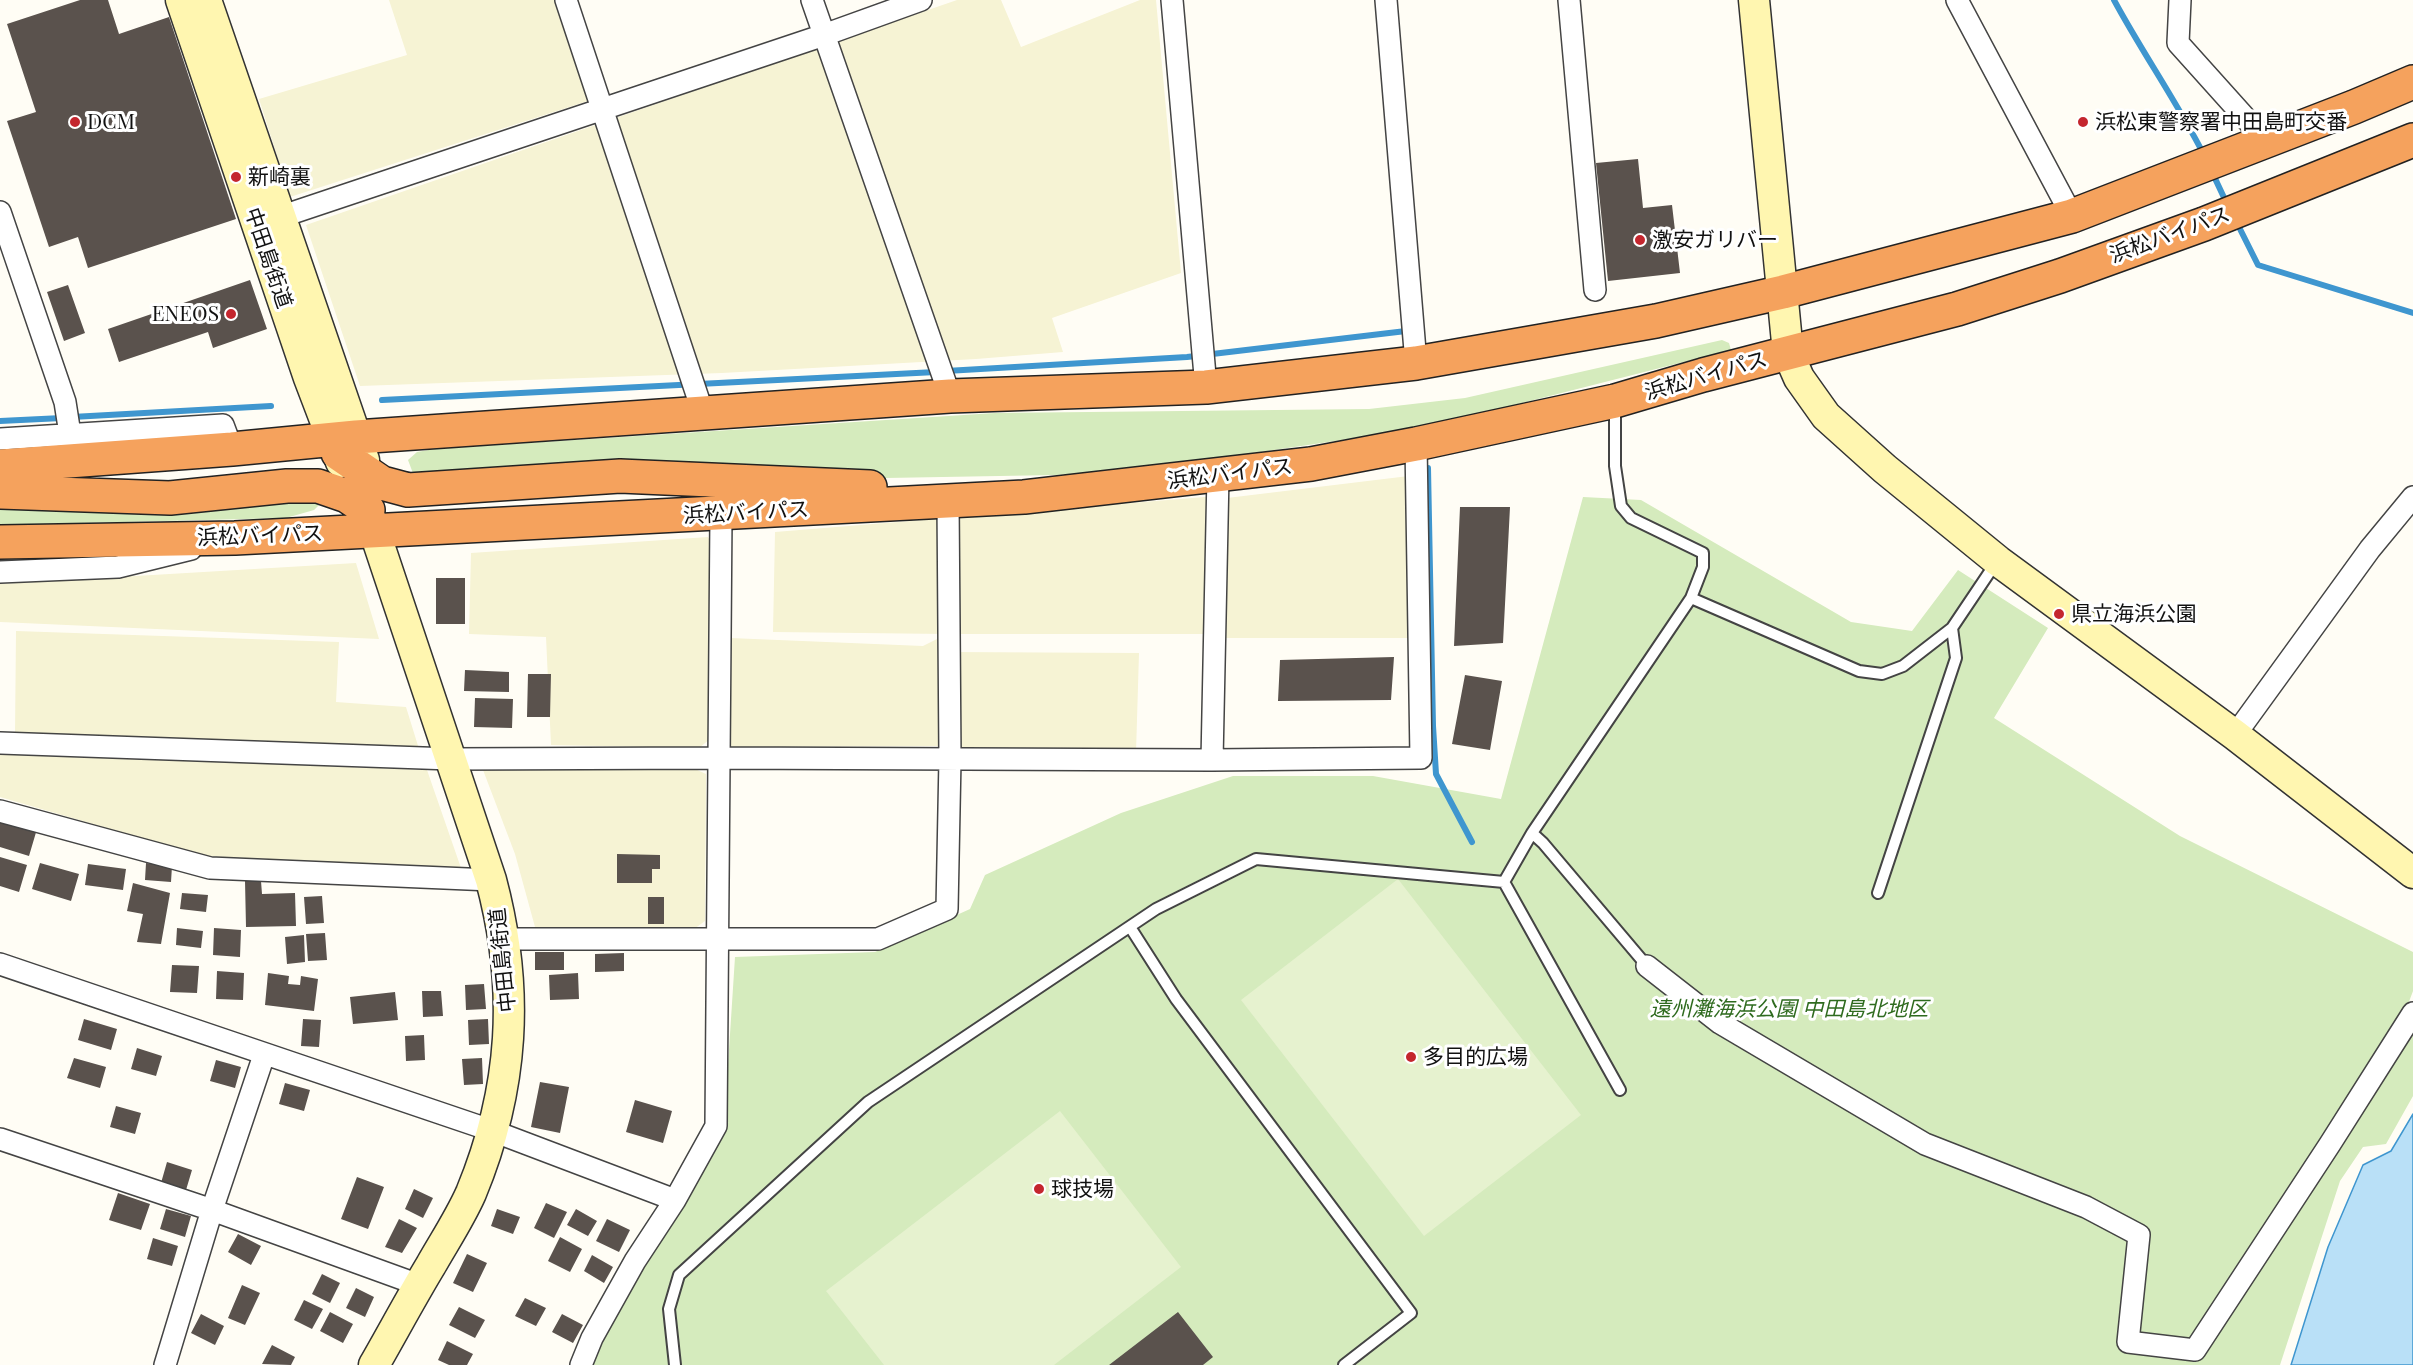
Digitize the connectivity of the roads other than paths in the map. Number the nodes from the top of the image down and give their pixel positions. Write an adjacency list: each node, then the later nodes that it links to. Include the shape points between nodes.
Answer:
1 (181, 0): 19 (street, 中田島街道)
2 (206, 0): 19 (street, 中田島街道)
3 (566, 0): 14 (street)
4 (812, 0): 12 (street)
5 (921, 0): 12 (street)
6 (1172, 0): 24 (street)
7 (1386, 0): 23 (street)
8 (1569, 0): 20 (street)
9 (1754, 0): 21 (street)
10 (1958, 0): 18 (street)
11 (2180, 0): 16 (street, via 2178,43)
12 (824, 35): 14 (street); 25 (street)
13 (2413, 82): 16 (highway)
14 (602, 108): 19 (street); 27 (street)
15 (2413, 140): 22 (highway, 浜松バイパス, via 2204,224 2060,276 1957,309)
16 (2254, 146): 18 (highway)
17 (0, 212): 28 (street, via 64,402)
18 (2072, 216): 21 (highway)
19 (268, 221): 30 (street, 中田島街道)
20 (1595, 290)
21 (1783, 292): 22 (street); 23 (highway, via 1656,321)
22 (1788, 353): 26 (highway, 浜松バイパス); 44 (street, via 1799,378 1826,416)
23 (1416, 363): 24 (highway)
24 (1205, 377): 25 (highway)
25 (948, 390): 27 (highway)
26 (1615, 401): 31 (highway, 浜松バイパス); 46 (lane, via 1615,466 1621,506 1632,518 1703,553 1703,567)
27 (700, 405): 30 (highway)
28 (70, 434): 29 (street); 32 (street, via 223,425)
29 (0, 438)
30 (342, 443): 32 (highway); 34 (highway); 41 (street, 中田島街道, via 347,479)
31 (1416, 444): 35 (highway, 浜松バイパス); 53 (street, via 1421,758)
32 (232, 449): 33 (highway)
33 (0, 466)
34 (369, 474): 37 (highway, via 382,483 408,490 620,476 938,489); 41 (street, 中田島街道)
35 (1218, 476): 37 (highway, 浜松バイパス); 53 (street)
36 (0, 492): 41 (highway, via 170,498 318,486 347,496)
37 (1024, 497): 39 (highway, 浜松バイパス)
38 (2413, 497): 48 (street, via 2370,549)
39 (948, 501): 40 (highway, 浜松バイパス); 52 (street)
40 (721, 514): 41 (highway, 浜松バイパス); 50 (street)
41 (371, 521): 42 (highway, 浜松バイパス); 51 (street, 中田島街道)
42 (235, 538): 43 (highway, 浜松バイパス); 45 (street, via 118,567)
43 (0, 542)
44 (1998, 561): 47 (lane); 48 (street)
45 (0, 572)
46 (1692, 598): 47 (lane, via 1859,671 1882,674 1903,666); 55 (lane)
47 (1952, 628): 59 (lane, via 1956,658)
48 (2235, 735): 56 (street)
49 (0, 743): 51 (street)
50 (718, 758): 51 (street); 52 (street); 62 (street)
51 (451, 759): 57 (street, 中田島街道)
52 (950, 759): 53 (street); 62 (street, via 947,909 878,939)
53 (1212, 760)
54 (0, 812): 57 (street, via 210,868)
55 (1532, 833): 58 (lane); 64 (lane)
56 (2413, 873)
57 (491, 880): 61 (street, 中田島街道)
58 (1504, 882): 60 (lane, via 1256,859 1156,909); 67 (lane)
59 (1878, 893)
60 (1130, 927): 76 (lane, via 868,1102 679,1275 669,1309); 77 (lane, via 1176,999 1411,1313)
61 (505, 939): 62 (street); 68 (street, 中田島街道, via 510,992 508,1051)
62 (716, 940): 70 (street, via 716,1126)
63 (0, 964): 66 (street)
64 (1647, 966): 65 (street, via 1720,1023 1924,1144 2086,1207 2139,1235 2128,1342 2195,1350)
65 (2413, 1013)
66 (264, 1055): 68 (street); 71 (street)
67 (1620, 1090)
68 (493, 1131): 70 (street); 72 (street, 中田島街道, via 470,1195)
69 (0, 1139): 71 (street)
70 (675, 1200): 75 (street, via 634,1261)
71 (212, 1210): 72 (street); 73 (street)
72 (419, 1285): 74 (street, 中田島街道)
73 (165, 1365)
74 (374, 1365)
75 (580, 1365)
76 (675, 1365)
77 (1344, 1365)

